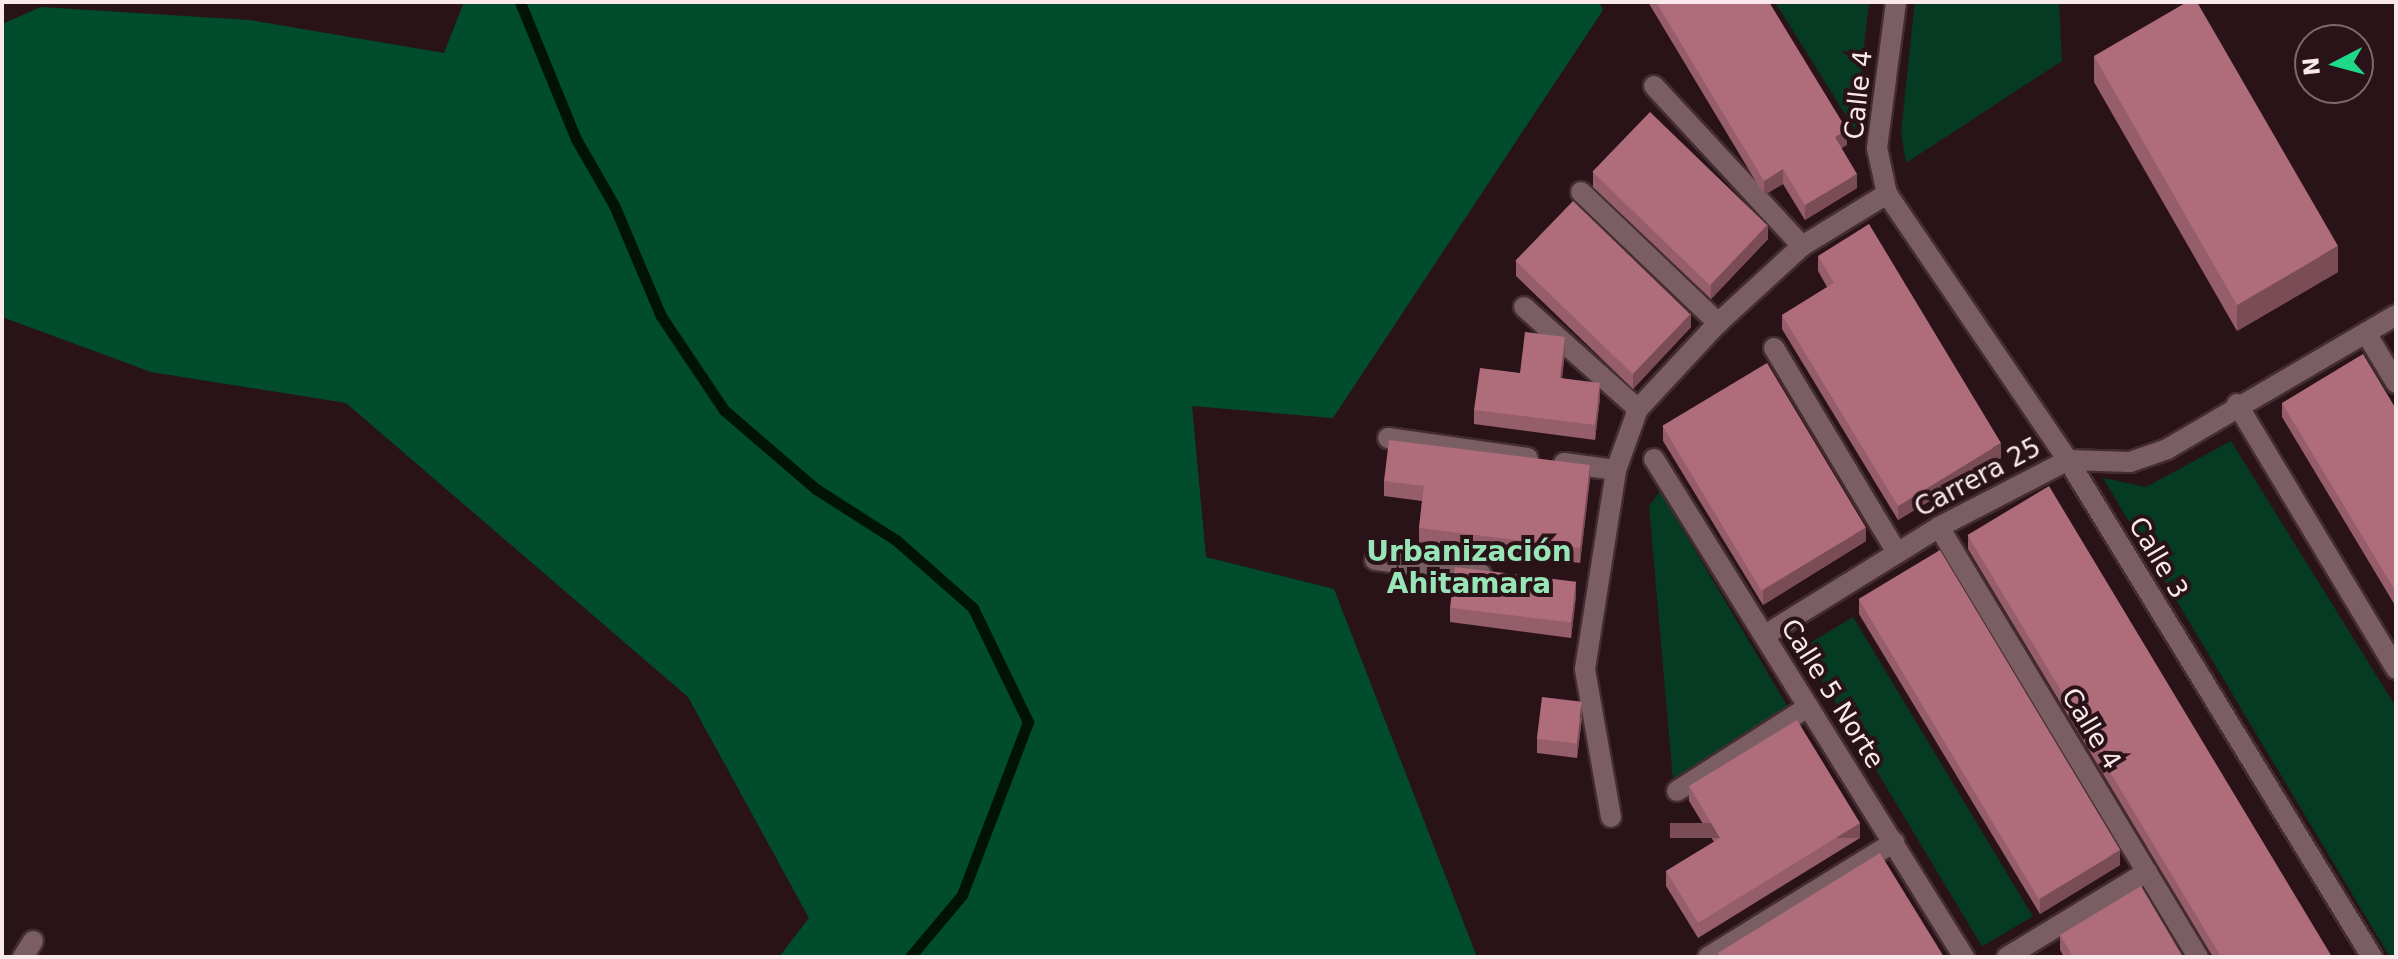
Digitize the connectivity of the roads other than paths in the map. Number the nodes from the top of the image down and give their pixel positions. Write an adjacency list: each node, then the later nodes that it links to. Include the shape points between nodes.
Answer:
1 (1896, 2): 4 (street, Calle 4, via 1877,148)
2 (1654, 86): 5 (street)
3 (1581, 192): 8 (street)
4 (1887, 194): 5 (street); 16 (street, Calle 3)
5 (1802, 246): 8 (street)
6 (1524, 307): 13 (street)
7 (2396, 315): 9 (street, Carrera 25)
8 (1718, 323): 13 (street)
9 (2366, 333): 11 (street); 12 (street, Carrera 25)
10 (1774, 348): 19 (street)
11 (2396, 383)
12 (2237, 404): 16 (street, Carrera 25, via 2167,449 2130,462); 23 (street)
13 (1638, 409): 17 (street)
14 (1388, 438): 17 (street)
15 (1654, 459): 22 (street, Calle 5 Norte)
16 (2068, 460): 18 (street, Carrera 25); 33 (street, Calle 3)
17 (1616, 470): 26 (street, via 1588,589 1585,669)
18 (1939, 527): 19 (street, Carrera 25); 28 (street, Calle 4)
19 (1897, 553): 22 (street, Carrera 25)
20 (1375, 560): 21 (street)
21 (1501, 577)
22 (1765, 635): 24 (street, Calle 5 Norte)
23 (2396, 669)
24 (1808, 707): 25 (street); 27 (street, Calle 5 Norte)
25 (1677, 791)
26 (1611, 817)
27 (1894, 842): 29 (street); 30 (street, Calle 5 Norte)
28 (2147, 872): 31 (street); 32 (street, Calle 4)
29 (1708, 957)
30 (1964, 957)
31 (2007, 957)
32 (2198, 957)
33 (2372, 957)

